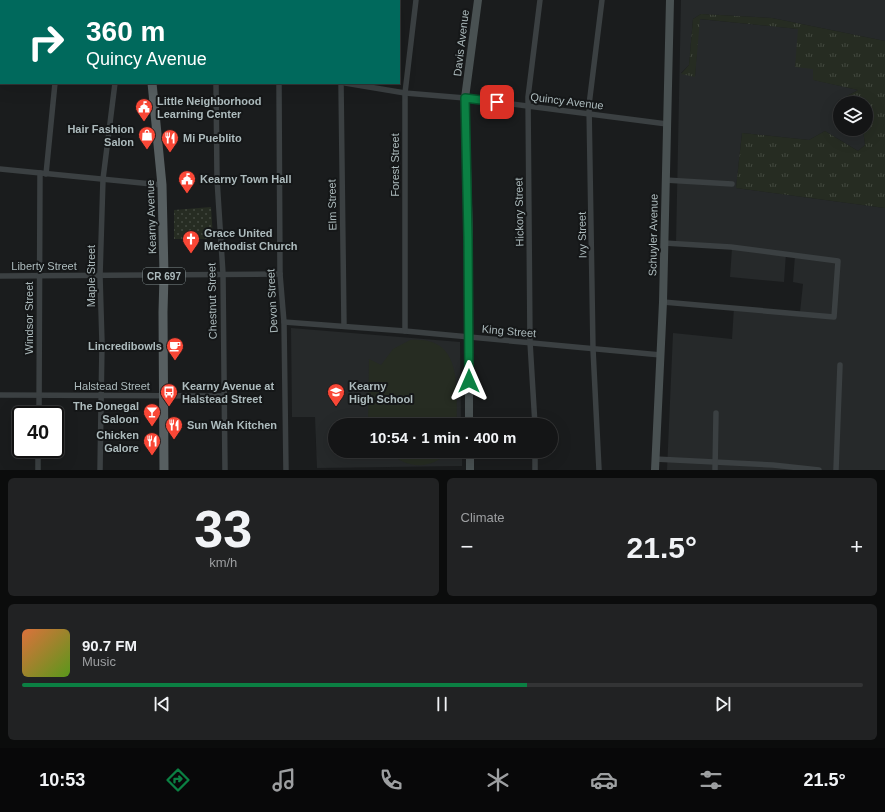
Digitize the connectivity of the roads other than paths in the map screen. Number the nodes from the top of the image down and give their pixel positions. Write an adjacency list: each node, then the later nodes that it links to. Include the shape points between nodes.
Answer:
1 (416, 0): 13 (street, Forest Street)
2 (478, 0): 14 (main road, Davis Avenue)
3 (540, 0): 15 (street, Hickory Street)
4 (602, 0): 16 (street, Ivy Street)
5 (670, 0): 17 (main road, Schuyler Avenue)
6 (56, 84): 19 (street, Windsor Street)
7 (115, 84): 20 (street, Maple Street)
8 (152, 84): 23 (main road, Kearny Avenue / CR 697)
9 (216, 84): 25 (street, Chestnut Street, via 217,179)
10 (279, 84): 26 (street, Devon Street)
11 (341, 84): 33 (street, Elm Street)
12 (352, 84): 13 (street, Quincy Avenue)
13 (405, 93): 14 (street, Quincy Avenue); 34 (street, Forest Street)
14 (465, 98): 15 (street, Quincy Avenue); 35 (main road, Davis Avenue)
15 (528, 106): 16 (street, Quincy Avenue); 36 (street, Hickory Street)
16 (590, 114): 17 (street, Quincy Avenue); 37 (street, Ivy Street)
17 (667, 124): 21 (main road, Schuyler Avenue)
18 (0, 169): 19 (street)
19 (43, 173): 20 (street); 27 (street, Windsor Street)
20 (103, 179): 23 (street); 30 (street, Maple Street)
21 (665, 180): 22 (street); 24 (main road, Schuyler Avenue)
22 (732, 184)
23 (162, 185): 28 (main road, Kearny Avenue / CR 697)
24 (664, 243): 31 (main road, Schuyler Avenue); 31 (street, via 731,247 838,261 834,317)
25 (223, 274): 26 (street, Liberty Street); 28 (street, Liberty Street); 44 (street, Chestnut Street)
26 (280, 274): 32 (street, Devon Street)
27 (39, 275): 29 (street, Liberty Street); 30 (street, Liberty Street); 41 (street, Windsor Street)
28 (164, 275): 30 (street, Liberty Street); 43 (main road, Kearny Avenue / CR 697)
29 (0, 276)
30 (100, 276): 42 (street, Maple Street)
31 (663, 302): 38 (main road, Schuyler Avenue)
32 (284, 322): 33 (street, King Street); 59 (street, Devon Street)
33 (344, 326): 34 (street, King Street)
34 (405, 331): 35 (street, King Street)
35 (469, 337): 36 (street, King Street); 47 (main road, Davis Avenue)
36 (530, 342): 37 (street, King Street); 48 (street, Hickory Street)
37 (593, 349): 38 (street, King Street); 62 (street, Ivy Street)
38 (661, 355): 52 (main road, Schuyler Avenue)
39 (840, 365): 66 (street)
40 (0, 395): 41 (street, Halstead Street)
41 (39, 396): 42 (street, Halstead Street); 45 (street, Windsor Street)
42 (101, 396): 43 (street, Halstead Street); 56 (street, Maple Street)
43 (163, 396): 44 (street, Halstead Street); 57 (main road, Kearny Avenue / CR 697)
44 (223, 396): 58 (street, Chestnut Street)
45 (39, 406)
46 (716, 413): 53 (street)
47 (470, 418)
48 (535, 418)
49 (38, 458): 55 (street)
50 (470, 458): 60 (main road)
51 (535, 458): 61 (street)
52 (655, 459): 53 (street); 63 (main road, Schuyler Avenue)
53 (715, 463): 54 (street); 64 (street)
54 (773, 468): 65 (street)
55 (38, 470)
56 (100, 470)
57 (164, 470)
58 (225, 470)
59 (286, 470)
60 (470, 470)
61 (536, 470)
62 (599, 470)
63 (655, 470)
64 (715, 470)
65 (819, 470)
66 (836, 470)

